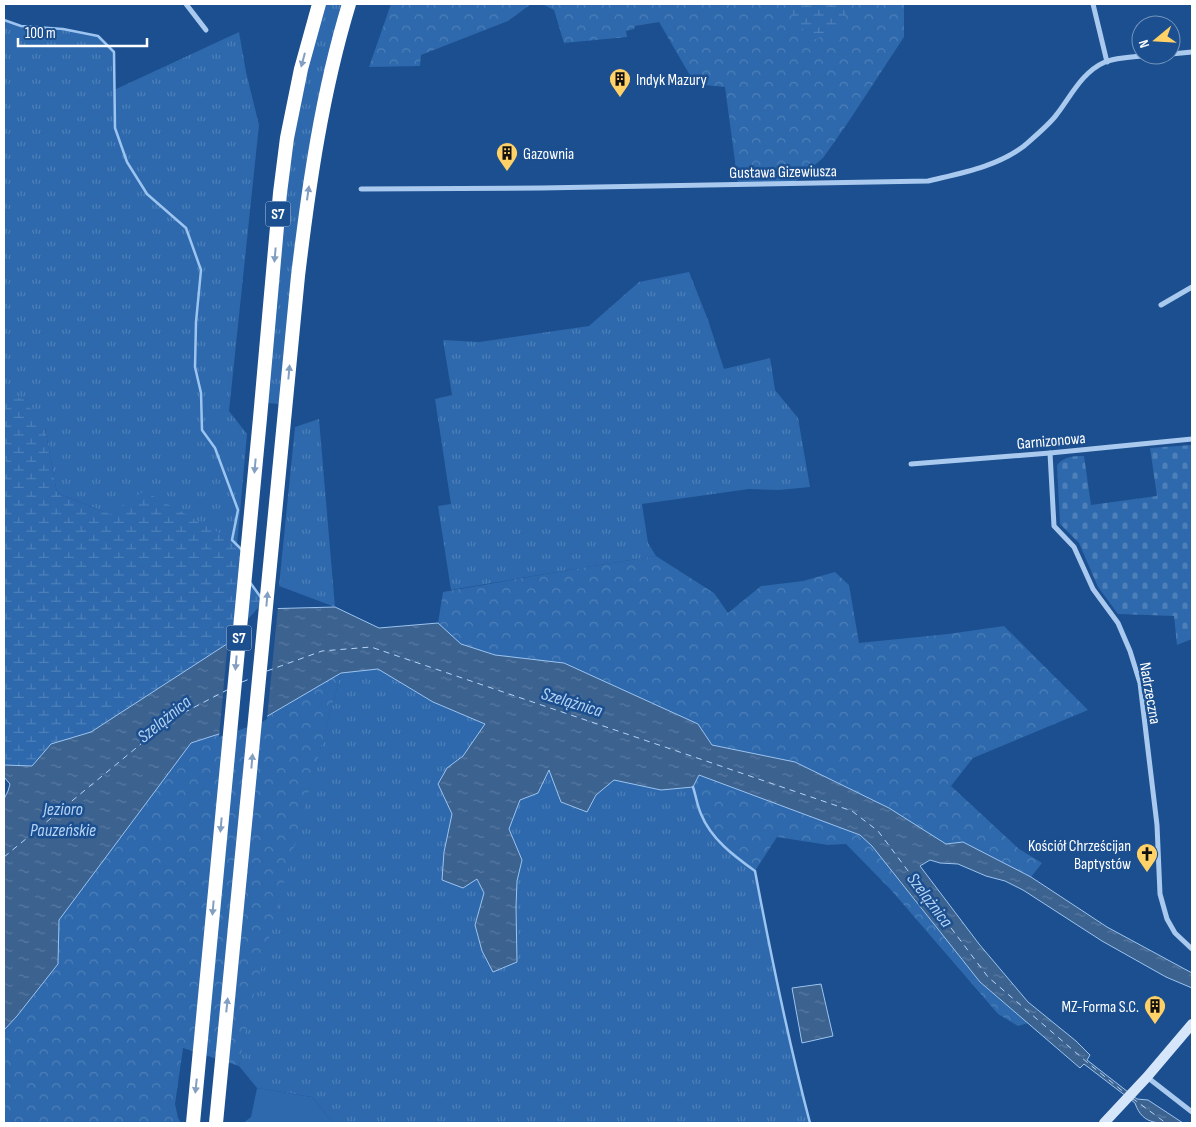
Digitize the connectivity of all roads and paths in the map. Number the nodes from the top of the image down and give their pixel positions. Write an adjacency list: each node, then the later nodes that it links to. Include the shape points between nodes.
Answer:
1 (186, 4): 5 (street)
2 (318, 4): 18 (highway, S7, one-way to 18, via 287,138 280,193)
3 (349, 4): 19 (highway, S7, one-way to 3, via 298,276 318,129)
4 (1092, 4): 7 (street)
5 (206, 30)
6 (1131, 58): 7 (street, Gustawa Gizewiusza)
7 (1107, 62): 8 (street, Gustawa Gizewiusza, via 1094,68 1074,89 1056,116 1024,146 996,162 928,180)
8 (361, 189)
9 (1192, 287): 10 (street)
10 (1161, 305)
11 (1192, 439): 12 (street, Garnizonowa)
12 (1050, 452): 13 (street, Garnizonowa); 14 (street, Nadrzeczna, via 1054,526 1074,547 1093,589 1118,623 1140,683 1157,825 1160,894 1174,933)
13 (911, 464)
14 (1192, 950)
15 (1192, 1024): 16 (main road)
16 (1145, 1079): 17 (street); 20 (main road)
17 (1192, 1112)
18 (193, 1123)
19 (216, 1123)
20 (1104, 1123)

